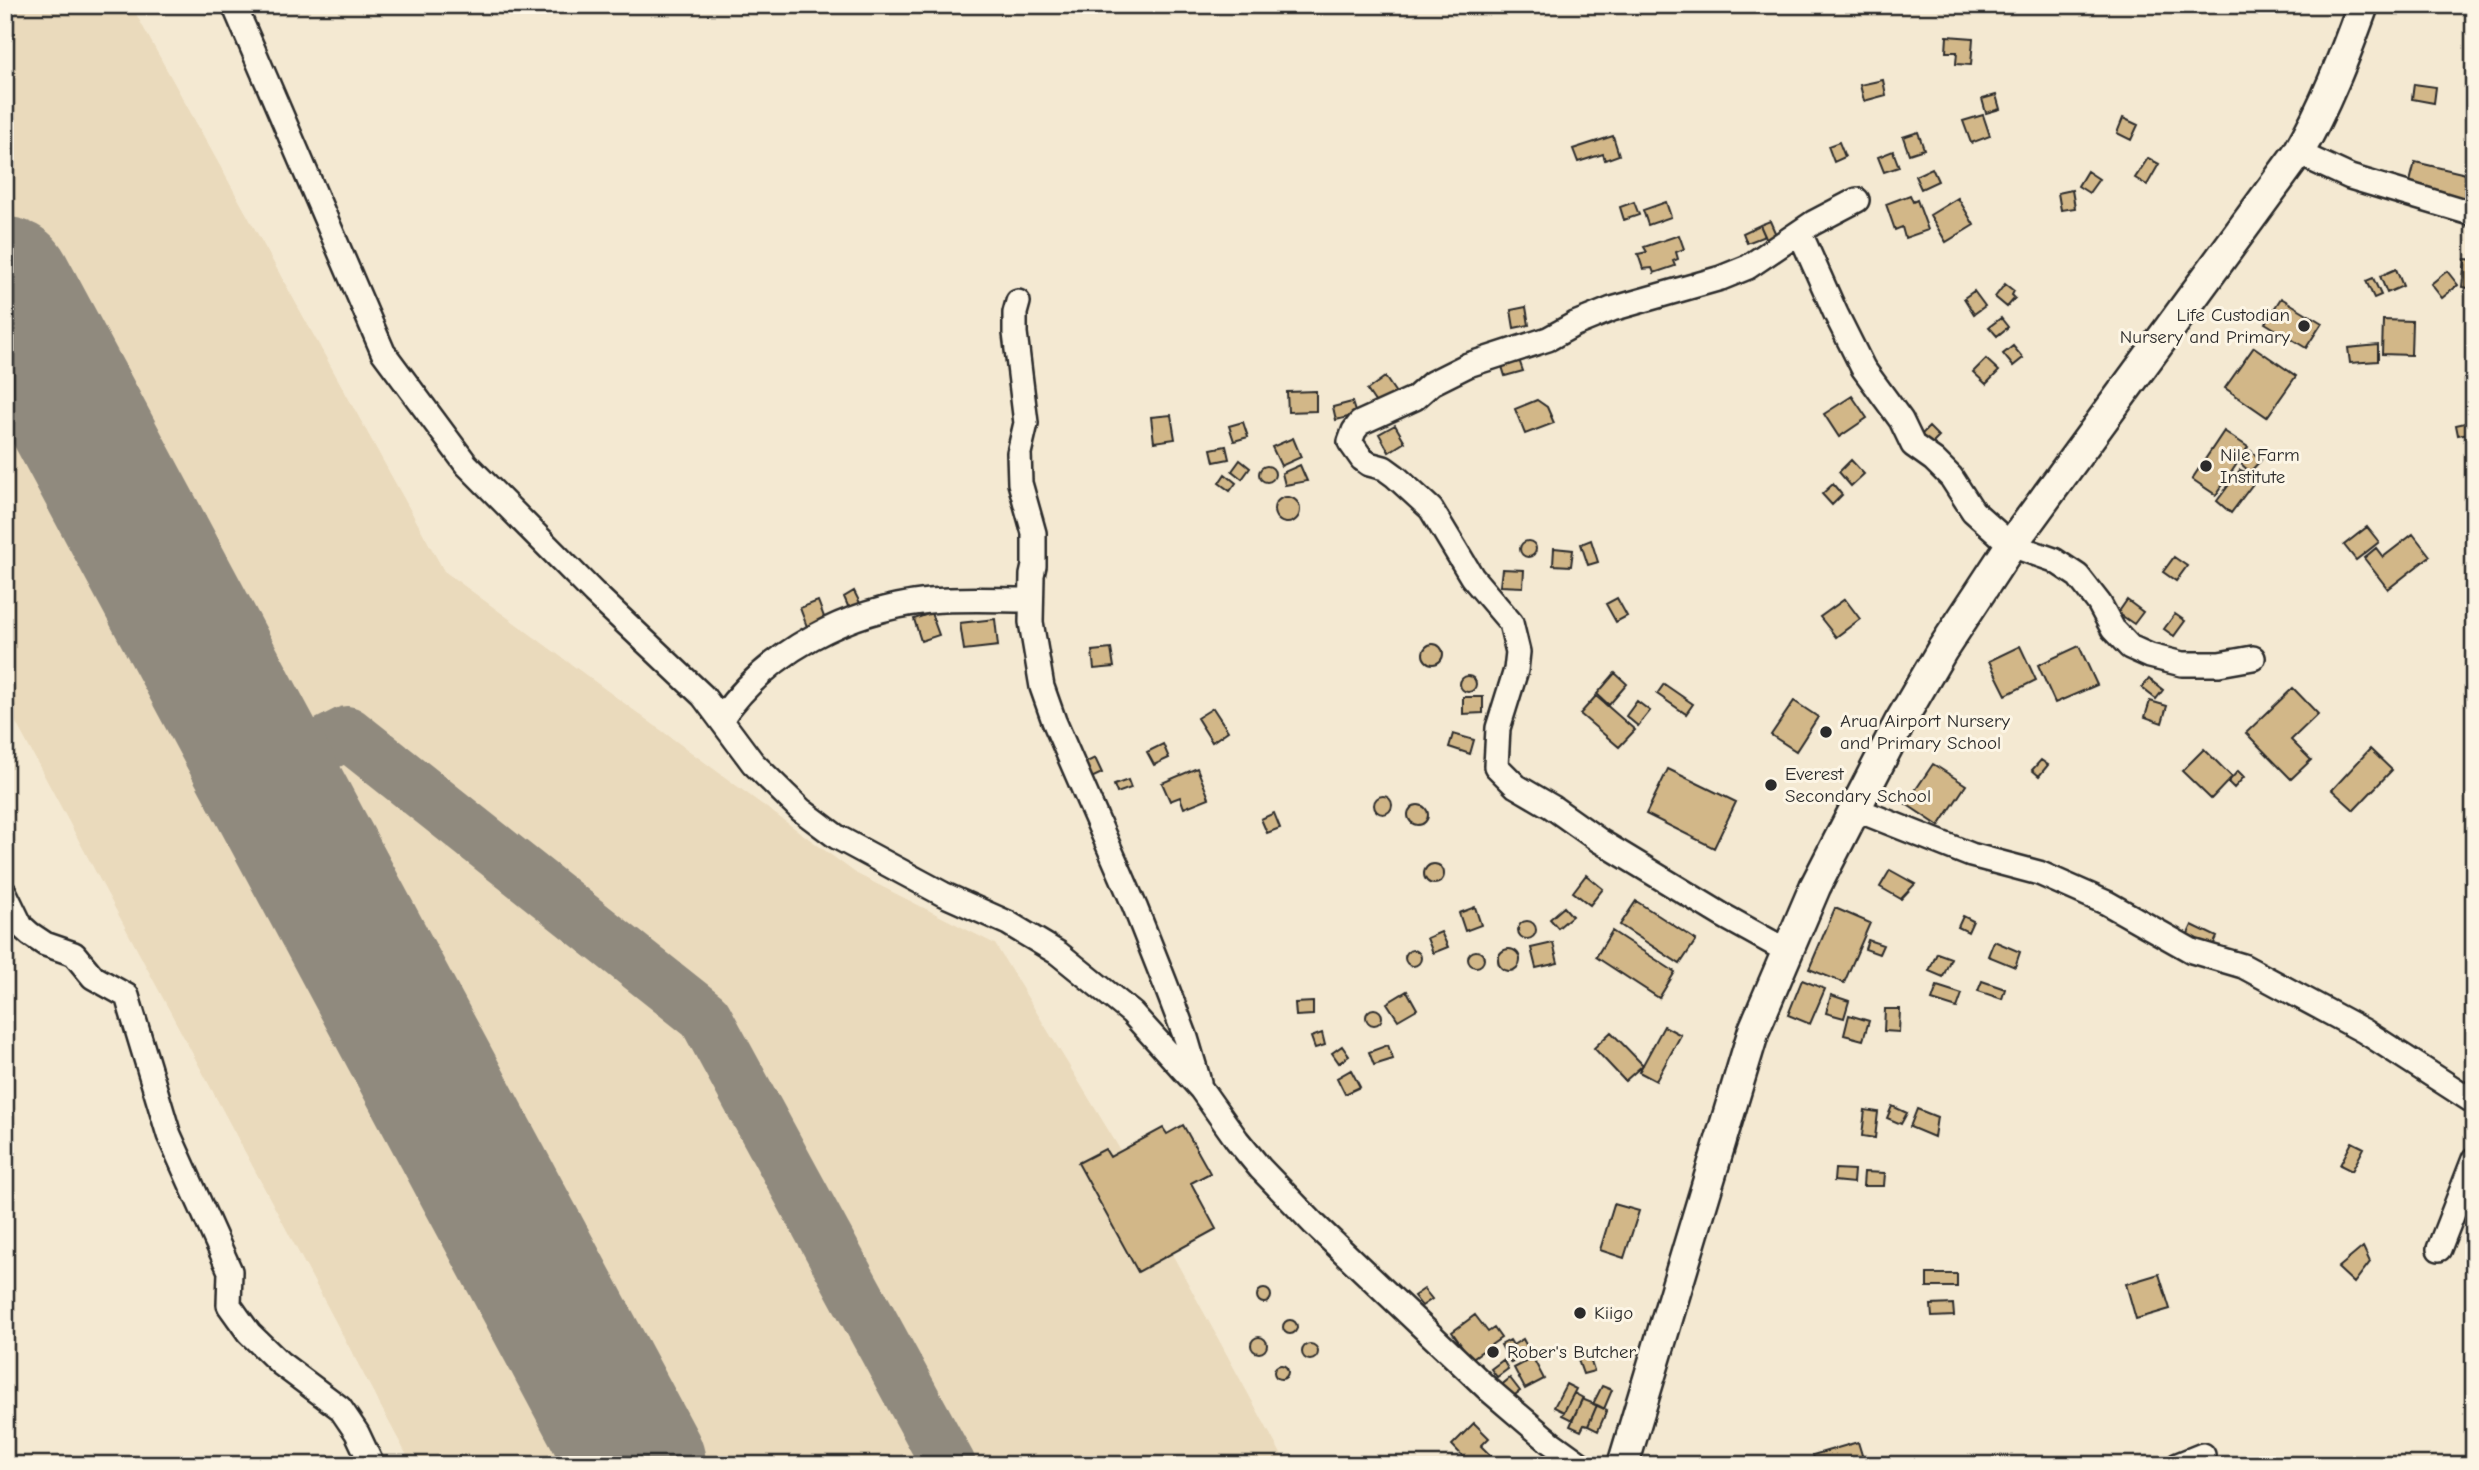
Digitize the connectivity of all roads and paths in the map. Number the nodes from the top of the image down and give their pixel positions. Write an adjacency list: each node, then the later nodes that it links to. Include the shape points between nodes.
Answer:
1 (234, 5): 11 (street, via 393,368 466,464 703,696)
2 (2363, 5): 3 (main road)
3 (2298, 153): 5 (street, via 2350,177); 8 (main road)
4 (1857, 200): 6 (street)
5 (2474, 214)
6 (1800, 233): 8 (street, via 1863,368 1901,420 1913,445 1951,477 1973,511); 14 (street, via 1748,267 1721,278 1612,309 1548,339 1458,369 1415,398 1360,423 1350,442 1362,459 1384,468 1426,503 1472,577 1511,623 1518,652 1498,727 1496,766 1516,786 1600,841)
7 (1018, 302): 9 (street, via 1015,333 1026,423 1018,453 1034,541)
8 (2011, 545): 10 (street, via 2054,560 2078,576 2130,647 2182,664); 12 (main road, via 1942,650)
9 (1031, 600): 11 (street, via 930,601 842,623 794,647 752,681); 15 (street, via 1046,699 1166,983)
10 (2253, 658)
11 (721, 719): 15 (street, via 753,762 801,810 837,837 1058,953 1132,1013)
12 (1855, 809): 14 (main road); 16 (street, via 1971,855 2039,873 2108,903 2192,951 2242,966 2364,1031)
13 (5, 893): 20 (street, via 21,926 30,934 74,954 93,977 127,996 169,1135 230,1271 229,1304 249,1333 280,1363 340,1408)
14 (1787, 951): 22 (main road, via 1754,1030)
15 (1201, 1089): 21 (street, via 1260,1168 1314,1224 1488,1389)
16 (2474, 1102)
17 (2474, 1159): 18 (street)
18 (2439, 1249)
19 (2203, 1455): 23 (street)
20 (372, 1465)
21 (1582, 1465)
22 (1623, 1465)
23 (2178, 1465)

